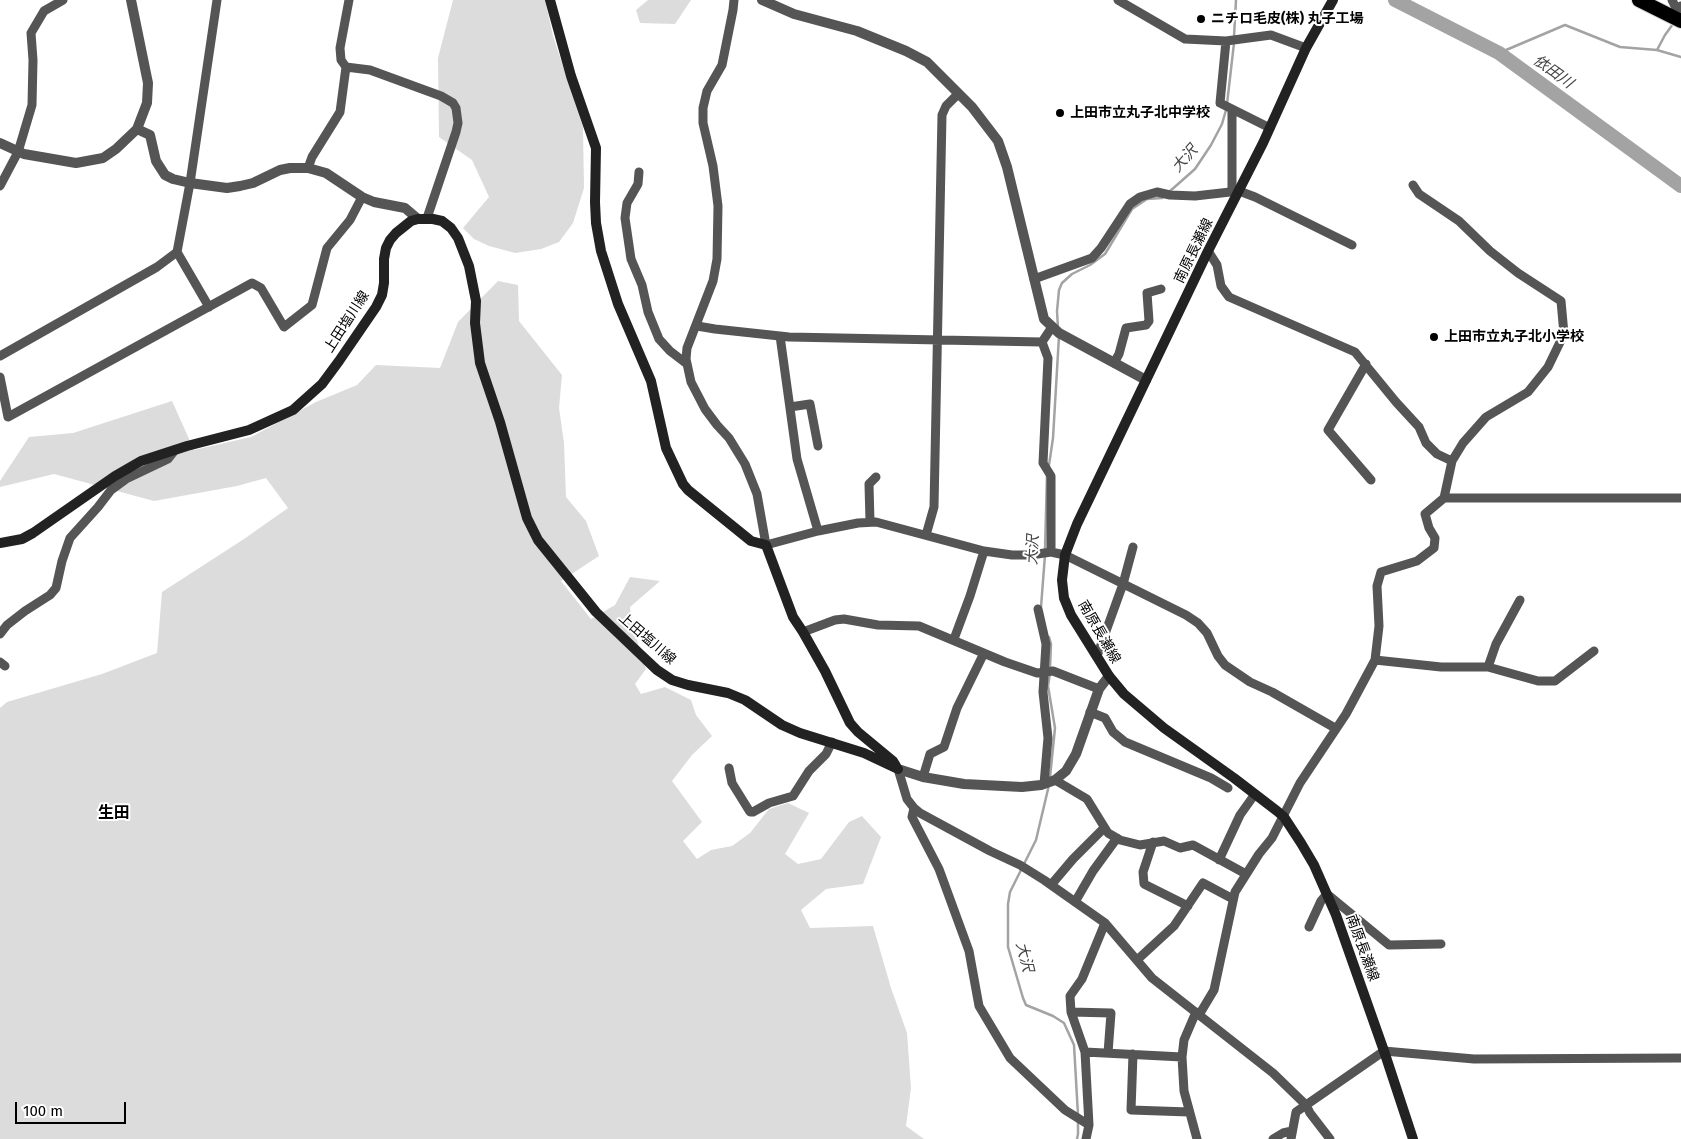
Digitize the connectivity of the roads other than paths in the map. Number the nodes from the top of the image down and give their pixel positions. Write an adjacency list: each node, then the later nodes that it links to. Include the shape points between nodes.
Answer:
1 (63, 0): 21 (street, via 44,11 31,33 32,105)
2 (130, 0): 19 (street, via 148,83 147,103)
3 (217, 0): 24 (street)
4 (349, 0): 15 (street, via 340,48 341,60)
5 (550, 0): 59 (main road, via 571,76 596,148 596,223 601,251 618,304 650,381 666,448 688,490 751,541)
6 (734, 0): 36 (street, via 722,65 707,91 703,108 718,206 718,234 713,281)
7 (762, 0): 16 (street, via 794,14 857,31 906,51 927,62)
8 (1118, 0): 13 (street, via 1186,39)
9 (1333, 0): 14 (main road, 南原長瀬線)
10 (1640, 0): 12 (highway)
11 (1672, 0): 12 (street)
12 (1678, 13)
13 (1226, 41): 14 (street, via 1271,35); 17 (street, via 1220,103)
14 (1306, 48): 18 (main road, 南原長瀬線)
15 (346, 67): 22 (street, via 340,112); 29 (street, via 370,70 441,96 456,108 456,132)
16 (958, 94): 33 (street, via 998,140); 39 (street, via 942,115)
17 (1232, 110): 18 (street); 27 (street)
18 (1270, 128): 27 (main road, 南原長瀬線)
19 (138, 129): 21 (street, via 102,158 76,163); 24 (street, via 150,135 156,161 165,175)
20 (0, 142): 21 (street)
21 (18, 152): 26 (street)
22 (308, 168): 24 (street, via 280,170 253,183 227,188); 28 (street, via 326,173)
23 (640, 172): 43 (street, via 625,218 631,259 659,339)
24 (190, 183): 32 (street)
25 (1413, 185): 50 (street, via 1419,194 1459,221 1518,273 1561,301 1564,334 1548,367 1528,392 1486,417)
26 (0, 186)
27 (1235, 191): 30 (street, via 1255,197); 31 (main road, 南原長瀬線); 33 (street, via 1195,196 1156,192 1140,197 1130,204 1092,258)
28 (362, 197): 29 (street, via 405,208); 35 (street, via 350,220 328,248 312,305 284,328 261,288 252,283)
29 (423, 219): 49 (main road, 上田塩川線, via 404,226 390,240 384,259 382,295 376,307 322,384 309,397 293,410 257,426); 80 (main road, 上田塩川線, via 434,218 451,228 469,266 476,301 480,364 527,518 538,540 596,612 657,670 672,680 746,700 782,725)
30 (1352, 245)
31 (1208, 251): 44 (street, via 1228,297 1355,352); 46 (main road, 南原長瀬線)
32 (177, 252): 35 (street); 41 (street, via 157,267)
33 (1034, 279): 37 (street, via 1044,319)
34 (1161, 289): 42 (street, via 1147,292 1150,321 1146,325 1126,328)
35 (209, 307): 45 (street, via 8,417)
36 (697, 326): 38 (street); 43 (street, via 687,348)
37 (1052, 326): 40 (street); 42 (street)
38 (780, 336): 39 (street); 47 (street)
39 (937, 340): 40 (street); 57 (street, via 934,507)
40 (1042, 342): 62 (street, via 1048,358 1043,463 1051,476)
41 (0, 356)
42 (1114, 363): 46 (street)
43 (687, 364): 59 (street, via 691,382 705,409 745,464 757,494)
44 (1366, 364): 50 (street, via 1419,427 1426,443 1437,454); 52 (street, via 1328,430)
45 (0, 377)
46 (1146, 380): 63 (main road, 南原長瀬線)
47 (790, 407): 48 (street, via 810,404); 56 (street, via 797,459)
48 (818, 446)
49 (175, 450): 58 (main road, 上田塩川線, via 129,467 22,539); 68 (street, via 168,459 111,490 70,538 56,588 7,625)
50 (1452, 461): 53 (street)
51 (876, 477): 55 (street, via 869,484)
52 (1371, 480)
53 (1444, 498): 54 (street); 73 (street, via 1425,514 1434,538 1434,548 1416,561 1380,572)
54 (1681, 498)
55 (870, 522): 56 (street); 57 (street)
56 (818, 531): 59 (street)
57 (926, 535): 61 (street)
58 (0, 543)
59 (766, 545): 67 (main road, via 792,617)
60 (1134, 547): 64 (street)
61 (984, 551): 62 (street, via 1021,555); 69 (street)
62 (1051, 552): 63 (street)
63 (1065, 555): 64 (street); 72 (main road, 南原長瀬線, via 1064,598)
64 (1123, 584): 72 (street); 79 (street, via 1198,623 1207,632 1225,664 1250,682)
65 (1520, 600): 74 (street, via 1496,644)
66 (1038, 609): 75 (street, via 1046,644)
67 (803, 632): 69 (street, via 844,619 878,625 919,626); 82 (main road, via 850,724)
68 (0, 634)
69 (954, 640): 71 (street)
70 (1594, 651): 74 (street, via 1555,681 1538,681)
71 (984, 653): 75 (street); 83 (street, via 957,708 944,746 930,754)
72 (1097, 656): 76 (main road, 南原長瀬線)
73 (1376, 660): 74 (street, via 1441,667); 79 (street)
74 (1488, 667)
75 (1043, 672): 77 (street, via 1053,671); 85 (street, via 1048,738)
76 (1109, 676): 77 (street); 87 (main road, 南原長瀬線, via 1124,694 1164,728)
77 (1099, 689): 78 (street)
78 (1090, 712): 84 (street, via 1076,754 1066,771); 86 (street, via 1105,718 1113,732 1125,742)
79 (1335, 728): 89 (street, via 1300,783)
80 (832, 742): 81 (street, via 793,796 753,812 732,782); 82 (main road, 上田塩川線, via 864,752)
81 (729, 768)
82 (898, 769): 83 (street); 88 (street, via 907,799)
83 (923, 777): 85 (street, via 964,784 1022,787)
84 (1055, 780): 85 (street); 90 (street, via 1087,799)
85 (1044, 784)
86 (1228, 788)
87 (1254, 794): 89 (main road, 南原長瀬線); 93 (street, via 1240,815)
88 (914, 808): 95 (street); 114 (street, via 912,817 939,869 970,951 980,1006 1010,1058 1065,1110)
89 (1284, 817): 94 (street); 96 (main road, 南原長瀬線, via 1314,865)
90 (1104, 828): 91 (street); 95 (street)
91 (1117, 838): 92 (street, via 1140,845); 98 (street)
92 (1153, 842): 93 (street, via 1164,841 1180,848 1193,845); 99 (street, via 1143,872 1144,884)
93 (1219, 860): 94 (street)
94 (1246, 874): 97 (street)
95 (1052, 885): 98 (street)
96 (1327, 894): 101 (street); 102 (street, via 1389,945); 106 (main road, 南原長瀬線)
97 (1233, 899): 99 (street, via 1203,883); 105 (street, via 1214,990)
98 (1075, 902): 100 (street)
99 (1188, 906): 103 (street, via 1174,926)
100 (1105, 923): 103 (street); 104 (street, via 1082,979 1070,996)
101 (1309, 927)
102 (1441, 944)
103 (1137, 960): 105 (street, via 1152,978)
104 (1071, 1012): 107 (street); 108 (street, via 1111,1013)
105 (1197, 1014): 110 (street, via 1184,1040); 112 (street, via 1273,1073)
106 (1384, 1051): 111 (street, via 1474,1059); 112 (street); 120 (main road, 南原長瀬線)
107 (1085, 1052): 108 (street); 114 (street)
108 (1108, 1053): 109 (street)
109 (1133, 1054): 110 (street); 113 (street, via 1131,1110)
110 (1182, 1057): 113 (street)
111 (1681, 1058)
112 (1306, 1105): 115 (street, via 1296,1112); 119 (street)
113 (1189, 1112): 117 (street)
114 (1089, 1125): 116 (street)
115 (1292, 1135): 118 (street, via 1283,1133)
116 (1086, 1139)
117 (1197, 1139)
118 (1273, 1139)
119 (1330, 1139)
120 (1413, 1139)

